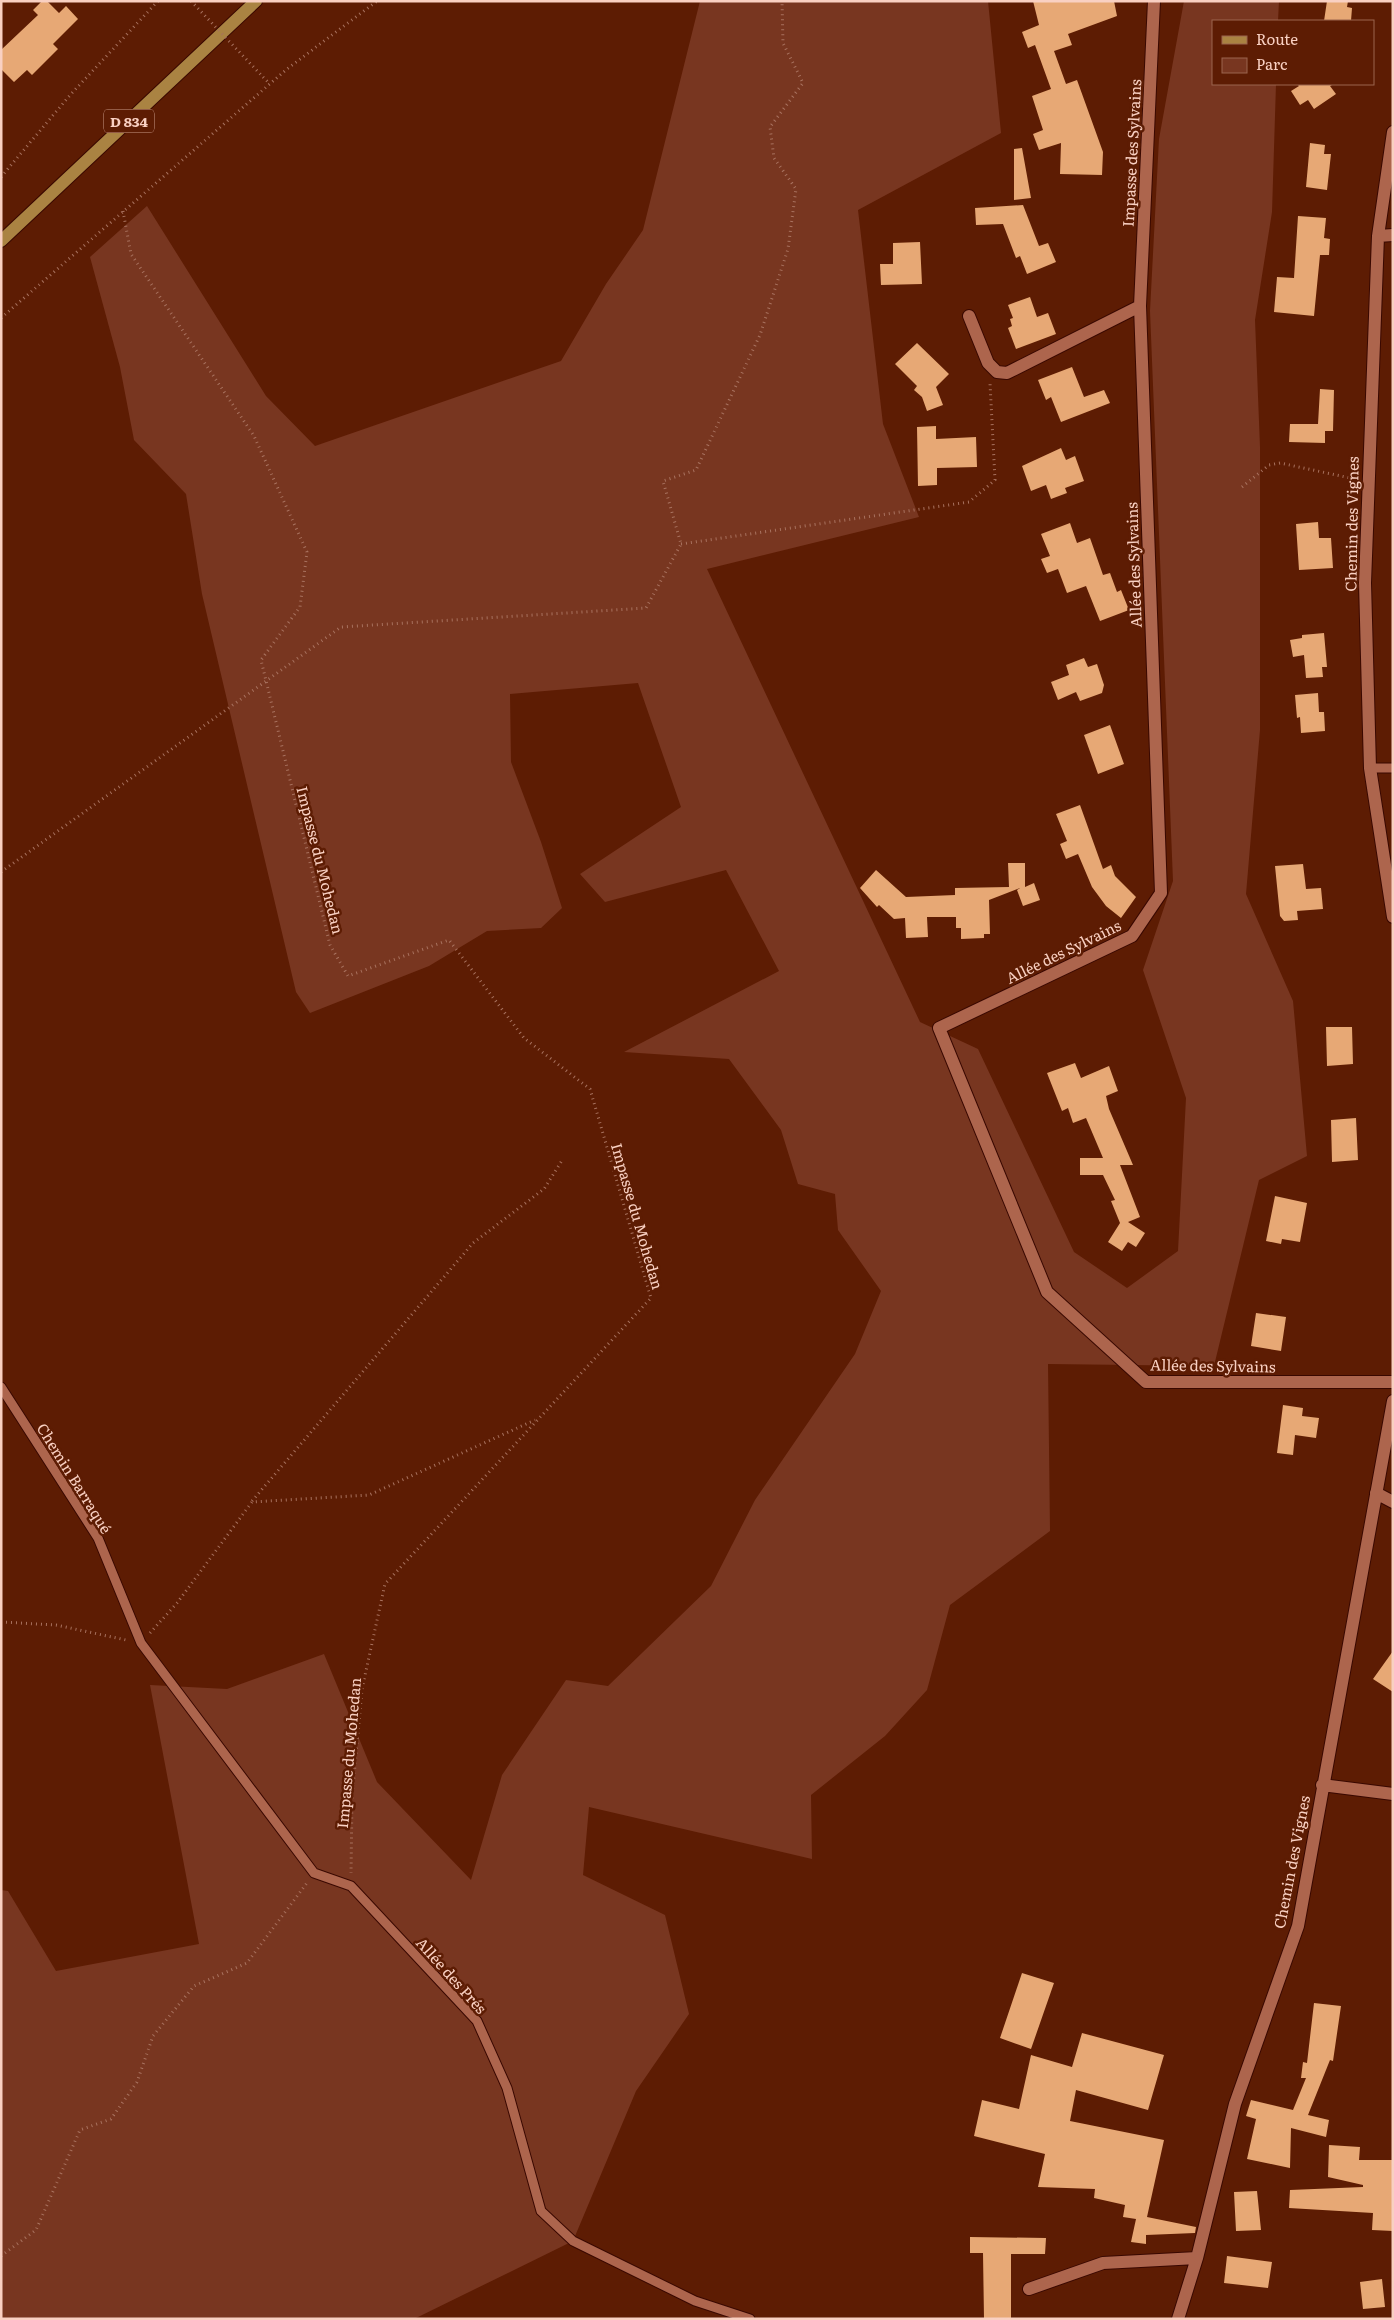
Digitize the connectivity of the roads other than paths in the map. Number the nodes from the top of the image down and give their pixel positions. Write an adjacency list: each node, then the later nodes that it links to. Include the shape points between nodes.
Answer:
1 (256, 1): 6 (main road, D 834)
2 (1154, 1): 7 (street, Impasse des Sylvains)
3 (1393, 132): 5 (street, Chemin des Vignes)
4 (1393, 235): 5 (street)
5 (1378, 236): 9 (street, Chemin des Vignes, via 1365,584)
6 (1, 241)
7 (1140, 306): 8 (street, via 1007,373 997,372 988,363); 12 (street, Allée des Sylvains, via 1161,893 1132,936 939,1028 1047,1292 1146,1382)
8 (969, 316)
9 (1370, 768): 10 (lane); 11 (street, Chemin des Vignes)
10 (1393, 768)
11 (1393, 917)
12 (1393, 1382)
13 (1, 1387): 19 (lane, Chemin Barraqué, via 98,1538 141,1643)
14 (1393, 1401): 15 (street, Chemin des Vignes)
15 (1376, 1492): 16 (street); 17 (street, Chemin des Vignes)
16 (1393, 1502)
17 (1322, 1785): 18 (street); 20 (street, Chemin des Vignes, via 1298,1926 1235,2104)
18 (1393, 1794)
19 (314, 1873): 22 (lane, Allée des Prés, via 351,1886 477,2021 507,2088 541,2211 573,2241 695,2301)
20 (1197, 2258): 21 (street, via 1103,2263); 23 (street, Chemin des Vignes)
21 (1029, 2289)
22 (750, 2319)
23 (1178, 2319)

